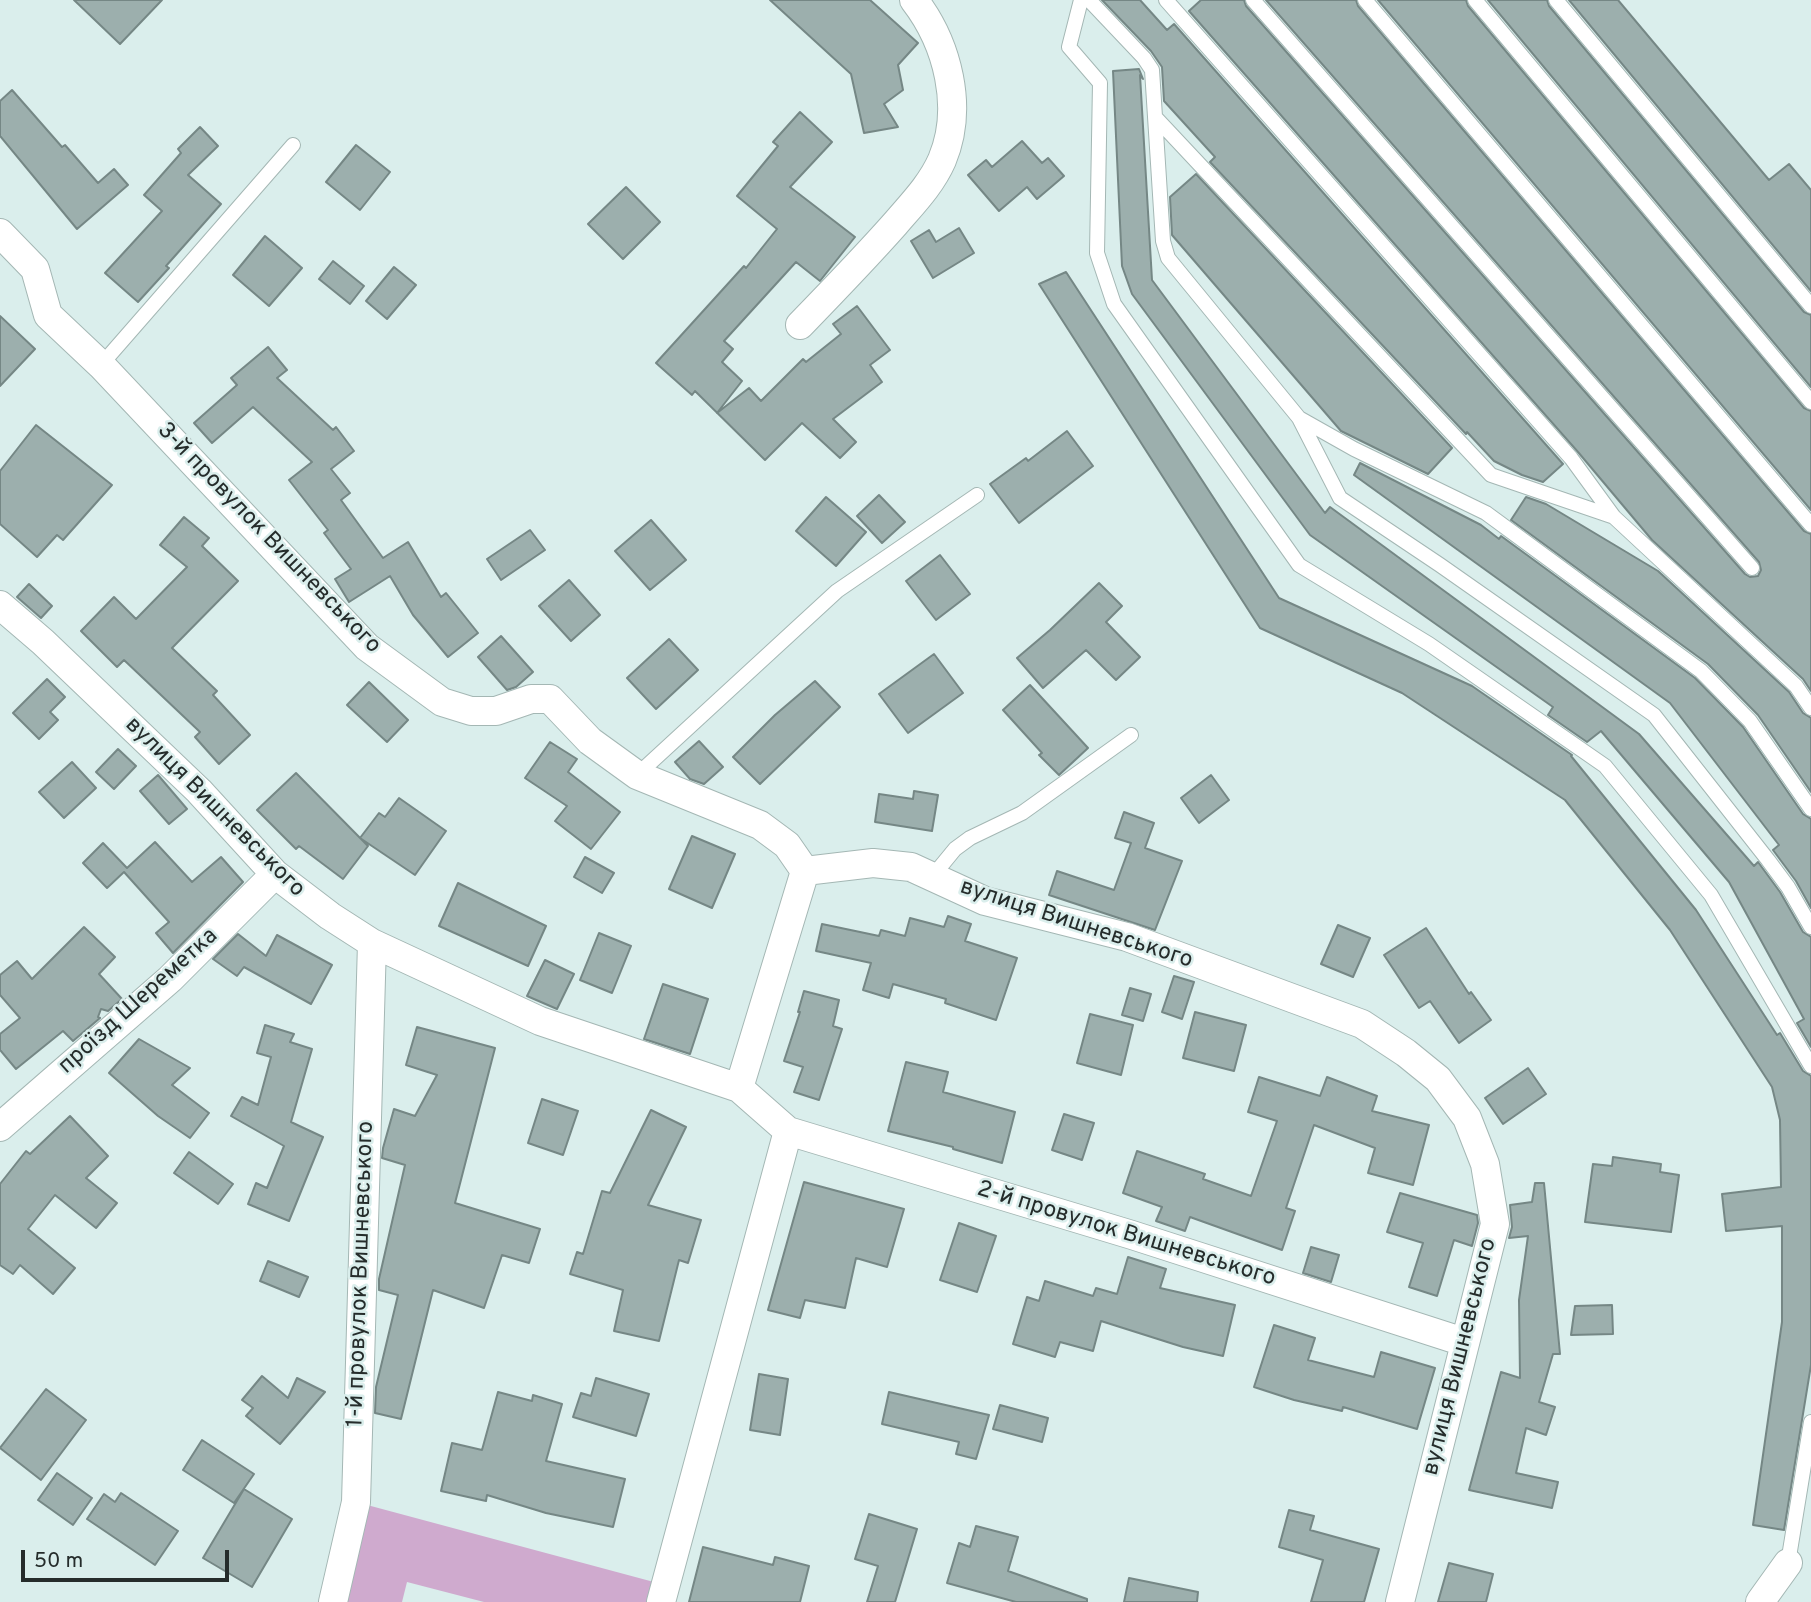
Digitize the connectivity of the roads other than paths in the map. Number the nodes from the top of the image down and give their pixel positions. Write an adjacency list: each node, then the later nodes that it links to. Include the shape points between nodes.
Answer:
1 (914, 0): 13 (street, via 930,24 946,64 952,104 948,144 921,195)
2 (1081, 0): 31 (lane, via 1069,47 1100,83 1097,253 1114,303 1299,565 1429,644 1605,766 1711,895)
3 (1089, 0): 9 (lane, via 1152,70)
4 (1166, 0): 18 (lane, via 1571,458)
5 (1253, 0): 20 (lane)
6 (1365, 0): 19 (lane)
7 (1475, 0): 15 (lane)
8 (1556, 0): 12 (lane)
9 (1155, 117): 16 (lane, via 1163,242 1168,258); 18 (lane, via 1491,475)
10 (293, 145): 14 (lane)
11 (0, 233): 14 (street, 3-й провулок Вишневського, via 35,269 48,315)
12 (1811, 306)
13 (800, 325)
14 (101, 365): 24 (street, 3-й провулок Вишневського, via 367,647 442,702 471,711 496,711 531,699 550,699 590,741)
15 (1811, 402)
16 (1299, 418): 25 (lane, via 1486,513 1701,671 1750,721); 29 (lane, via 1340,498 1654,715 1782,878)
17 (978, 495): 24 (lane, via 837,591)
18 (1614, 517): 22 (lane, via 1796,686)
19 (1811, 525)
20 (1752, 569)
21 (0, 605): 27 (street, вулиця Вишневського, via 200,791)
22 (1811, 708)
23 (1131, 735): 28 (lane, via 1022,813 970,838)
24 (637, 775): 26 (street, 3-й провулок Вишневського, via 760,825 787,845)
25 (1811, 809)
26 (805, 871): 28 (street, вулиця Вишневського, via 873,863 911,867); 32 (street)
27 (275, 874): 30 (street, вулиця Вишневського); 33 (street, проїзд Шереметка, via 170,979)
28 (932, 877): 35 (street, вулиця Вишневського, via 985,901 1127,937 1362,1024 1438,1079 1467,1118 1485,1164 1495,1224)
29 (1811, 927)
30 (372, 943): 32 (street, вулиця Вишневського, via 540,1021); 39 (street, 1-й провулок Вишневського, via 356,1502)
31 (1811, 1066)
32 (739, 1088): 34 (street, 2-й провулок Вишневського)
33 (0, 1127)
34 (788, 1131): 35 (street, 2-й провулок Вишневського); 40 (street)
35 (1464, 1342): 41 (street, вулиця Вишневського)
36 (1811, 1422): 37 (lane)
37 (1806, 1493): 38 (lane)
38 (1788, 1563): 42 (street)
39 (333, 1602)
40 (661, 1602)
41 (1400, 1602)
42 (1760, 1602)

